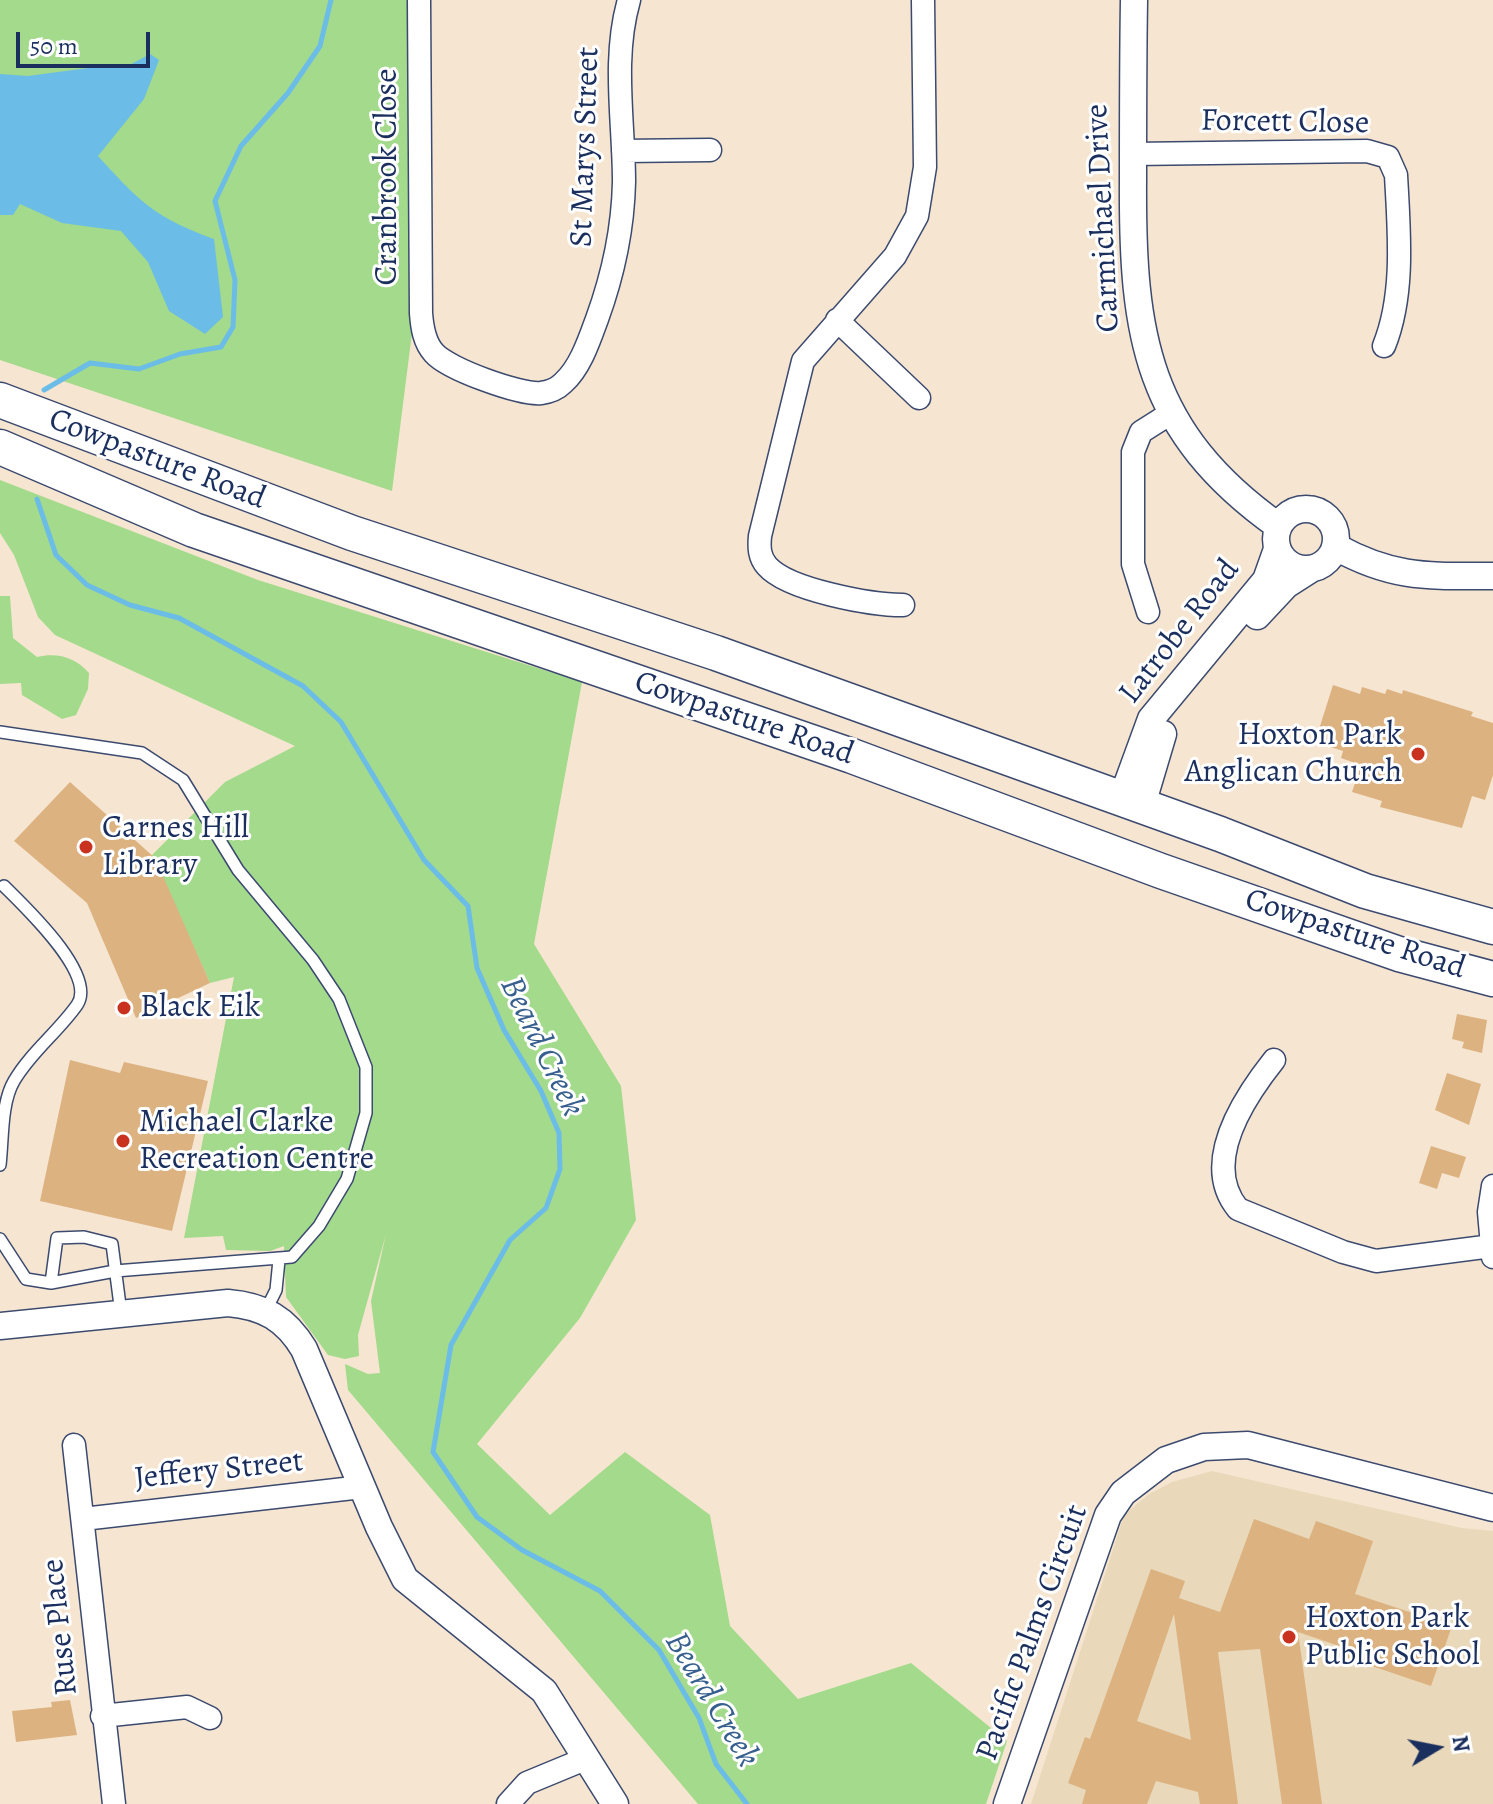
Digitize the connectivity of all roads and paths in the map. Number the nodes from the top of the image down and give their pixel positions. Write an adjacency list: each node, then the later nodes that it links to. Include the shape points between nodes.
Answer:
1 (419, 0): 10 (street, Cranbrook Close, via 421,313)
2 (629, 0): 6 (street, St Marys Street, via 620,57)
3 (923, 0): 8 (street, via 925,167 917,216 895,256)
4 (1134, 0): 7 (street, Carmichael Drive)
5 (710, 150): 6 (street)
6 (623, 151): 10 (street, St Marys Street, via 623,207 611,278 582,355 562,385 530,393 458,368)
7 (1132, 154): 9 (street, Forcett Close, via 1367,151 1388,157 1396,175 1397,299); 13 (street, Carmichael Drive, via 1139,324)
8 (837, 320): 11 (street); 19 (street, via 810,350 797,375 759,550 767,566 784,576 856,602)
9 (1384, 346)
10 (433, 352)
11 (919, 398)
12 (0, 400): 22 (main road, Cowpasture Road, via 352,533 716,653)
13 (1171, 413): 15 (street, Carmichael Drive, via 1208,467); 20 (street, via 1141,432 1133,452 1133,564)
14 (8, 454): 25 (main road, Cowpasture Road, via 194,530 852,756 1399,954)
15 (1278, 538): 16 (street, via 1299,509 1317,510 1331,521); 17 (street, via 1287,563); 22 (street, Latrobe Road, via 1266,580 1151,719)
16 (1336, 547): 17 (street, via 1327,562); 18 (street, via 1368,565 1415,577)
17 (1311, 569): 22 (street, Latrobe Road, via 1265,605 1173,717)
18 (1493, 576)
19 (903, 605)
20 (1148, 612)
21 (0, 732): 31 (lane, via 142,753 183,780 238,870 339,999 366,1067 366,1113 340,1191 292,1257)
22 (1131, 804): 24 (main road, Cowpasture Road, via 1365,891)
23 (4, 886): 27 (lane, via 57,939 81,988 79,1003 12,1083)
24 (1493, 927)
25 (1493, 979)
26 (1274, 1060): 30 (street, via 1247,1094 1225,1154 1221,1178 1238,1209 1376,1261)
27 (0, 1165)
28 (1493, 1186): 30 (street)
29 (0, 1239): 33 (lane, via 26,1279)
30 (1492, 1251)
31 (279, 1260): 32 (lane); 34 (lane, via 276,1290)
32 (115, 1271): 33 (lane); 33 (lane, via 112,1244 57,1238); 35 (lane)
33 (51, 1283)
34 (265, 1312): 35 (street, via 228,1303); 38 (street, via 290,1327 304,1349)
35 (121, 1314): 36 (street)
36 (0, 1326)
37 (74, 1445): 40 (street, Ruse Place)
38 (362, 1487): 40 (street, Jeffery Street); 43 (street, via 405,1579 544,1691)
39 (1493, 1508): 47 (street, Pacific Palms Circuit, via 1248,1445 1204,1447 1166,1460 1123,1493 1108,1515)
40 (83, 1519): 41 (street, Ruse Place)
41 (102, 1716): 42 (street, via 187,1707); 44 (street, Ruse Place)
42 (210, 1718)
43 (585, 1759): 45 (street, via 527,1783); 46 (street)
44 (114, 1804)
45 (508, 1804)
46 (615, 1804)
47 (1007, 1804)

